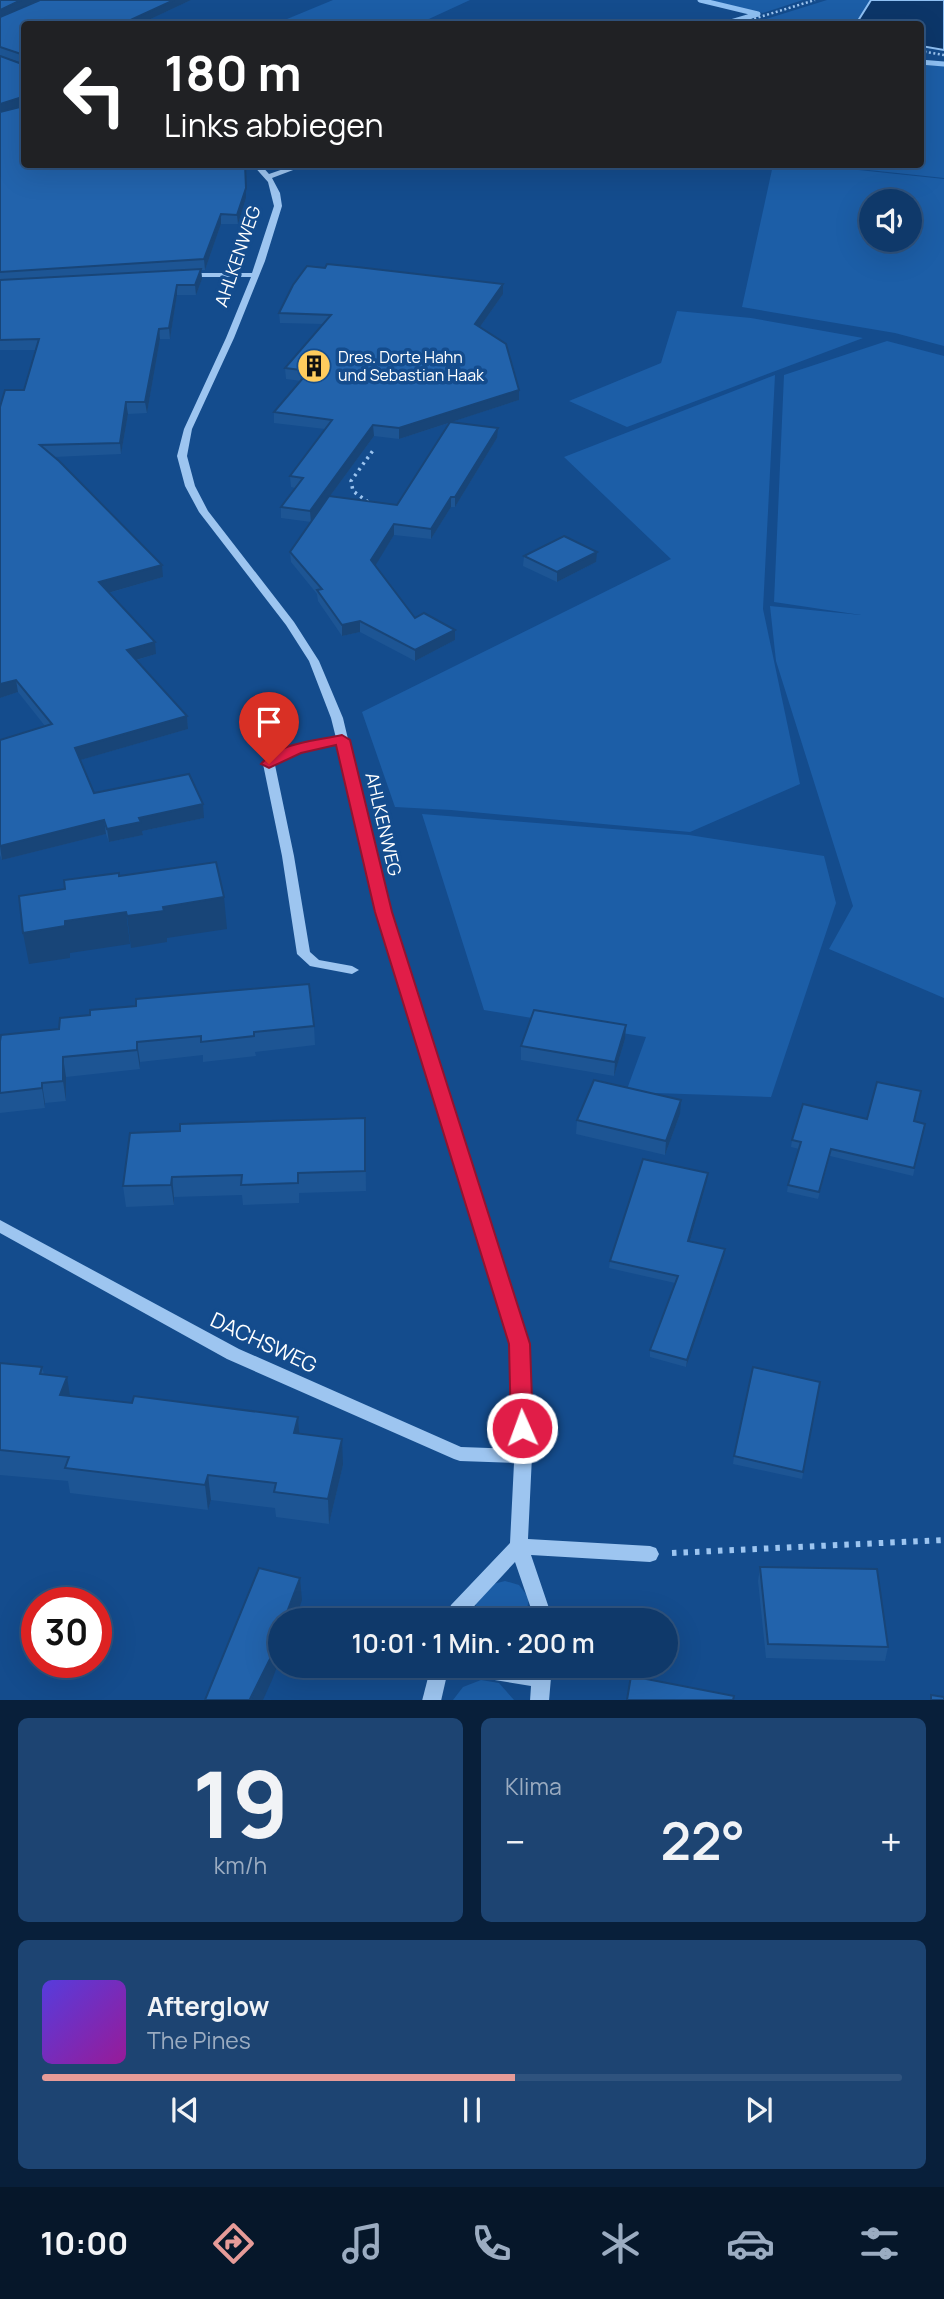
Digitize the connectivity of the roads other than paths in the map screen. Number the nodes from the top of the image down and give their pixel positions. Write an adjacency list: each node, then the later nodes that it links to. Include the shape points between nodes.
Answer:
1 (260, 168): 3 (street)
2 (294, 168): 3 (street)
3 (270, 176): 5 (street, AHLKENWEG, via 278,206)
4 (171, 275): 5 (street)
5 (256, 275): 6 (street, AHLKENWEG, via 188,429 182,456 190,486 204,512 314,661)
6 (342, 740): 7 (street, via 297,749 269,764 304,954 315,963); 9 (street, AHLKENWEG, via 383,912 520,1344)
7 (352, 970)
8 (0, 1226): 9 (street, DACHSWEG, via 233,1354 296,1382 460,1454)
9 (523, 1456): 10 (street, AHLKENWEG)
10 (519, 1546): 11 (street); 12 (street); 13 (street, AHLKENWEG)
11 (650, 1554)
12 (460, 1608)
13 (540, 1608)
14 (437, 1678): 16 (street)
15 (542, 1678): 17 (street)
16 (431, 1700)
17 (539, 1700)

